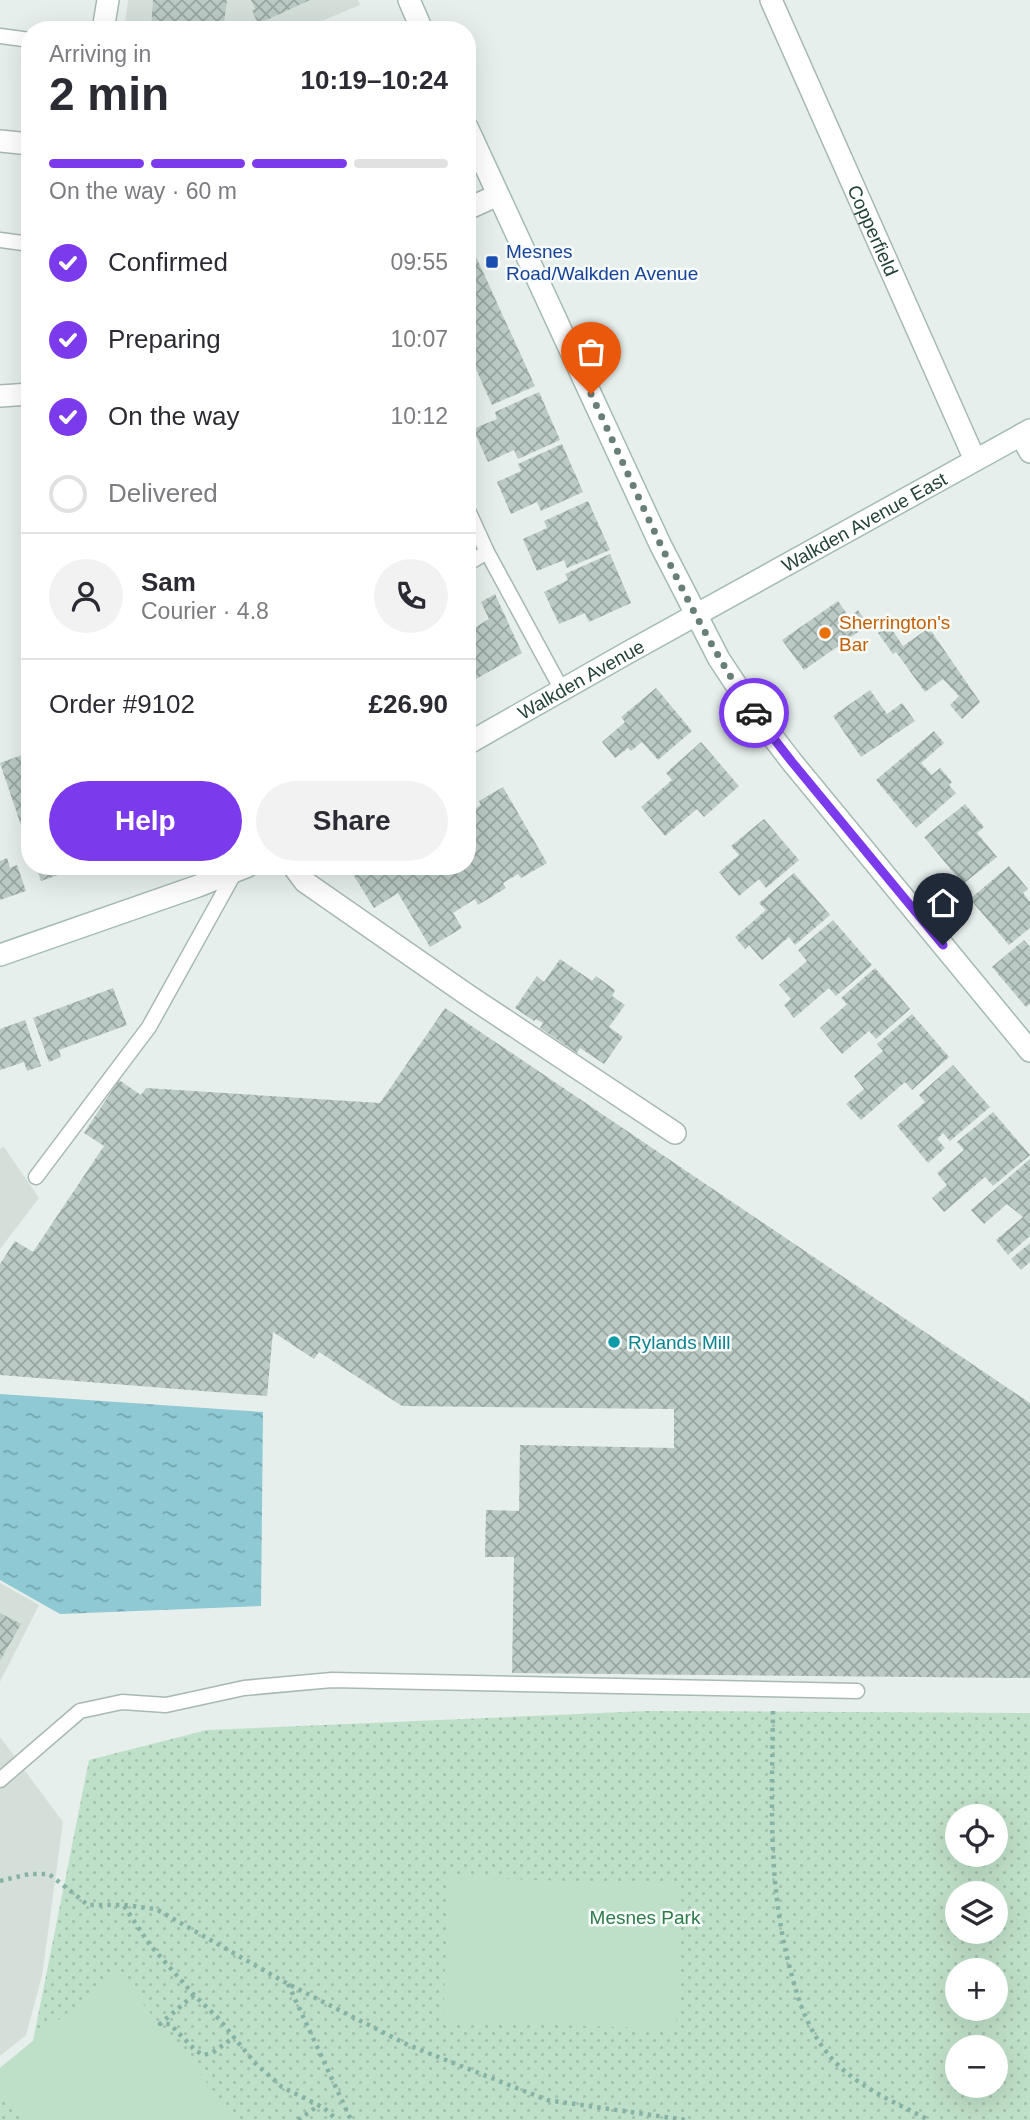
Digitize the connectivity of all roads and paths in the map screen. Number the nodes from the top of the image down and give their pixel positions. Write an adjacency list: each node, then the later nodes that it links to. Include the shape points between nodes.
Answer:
1 (108, 0): 4 (street)
2 (409, 0): 5 (street)
3 (771, 0): 18 (street, Copperfield)
4 (104, 21)
5 (418, 21)
6 (0, 36): 7 (lane)
7 (21, 39)
8 (0, 141): 9 (street)
9 (21, 143)
10 (476, 147): 11 (street)
11 (498, 195): 12 (street); 22 (street)
12 (476, 205)
13 (0, 240): 14 (lane)
14 (21, 243)
15 (21, 395): 16 (street)
16 (0, 396)
17 (1027, 439): 18 (street, Walkden Avenue East)
18 (975, 460): 22 (street, Walkden Avenue East)
19 (476, 528): 20 (lane)
20 (487, 552): 21 (lane); 23 (lane)
21 (476, 559)
22 (697, 614): 23 (street, Walkden Avenue); 29 (street, via 719,659 758,719)
23 (562, 690): 24 (street, Walkden Avenue)
24 (476, 739)
25 (224, 875): 28 (street)
26 (238, 875): 31 (lane, via 149,1027)
27 (300, 875): 30 (street, via 468,996)
28 (0, 955)
29 (1030, 1051)
30 (675, 1133)
31 (36, 1177)
32 (773, 1689): 33 (lane); 34 (lane, via 332,1680 244,1688 166,1705 122,1702 80,1711); 45 (path, via 771,1851 776,1906 804,2013 825,2049 850,2075)
33 (856, 1691)
34 (0, 1780)
35 (0, 1881): 36 (path, via 49,1874 88,1905)
36 (124, 1905): 37 (path, via 156,1909); 38 (path, via 150,1945)
37 (288, 1984): 43 (path); 44 (path, via 408,2045 547,2101)
38 (194, 1995): 39 (path); 39 (path, via 160,2024 170,2024 204,2055)
39 (233, 2038): 40 (path, via 282,2087)
40 (318, 2106): 41 (path); 42 (path)
41 (298, 2120)
42 (337, 2120)
43 (351, 2120)
44 (686, 2120)
45 (929, 2120)

